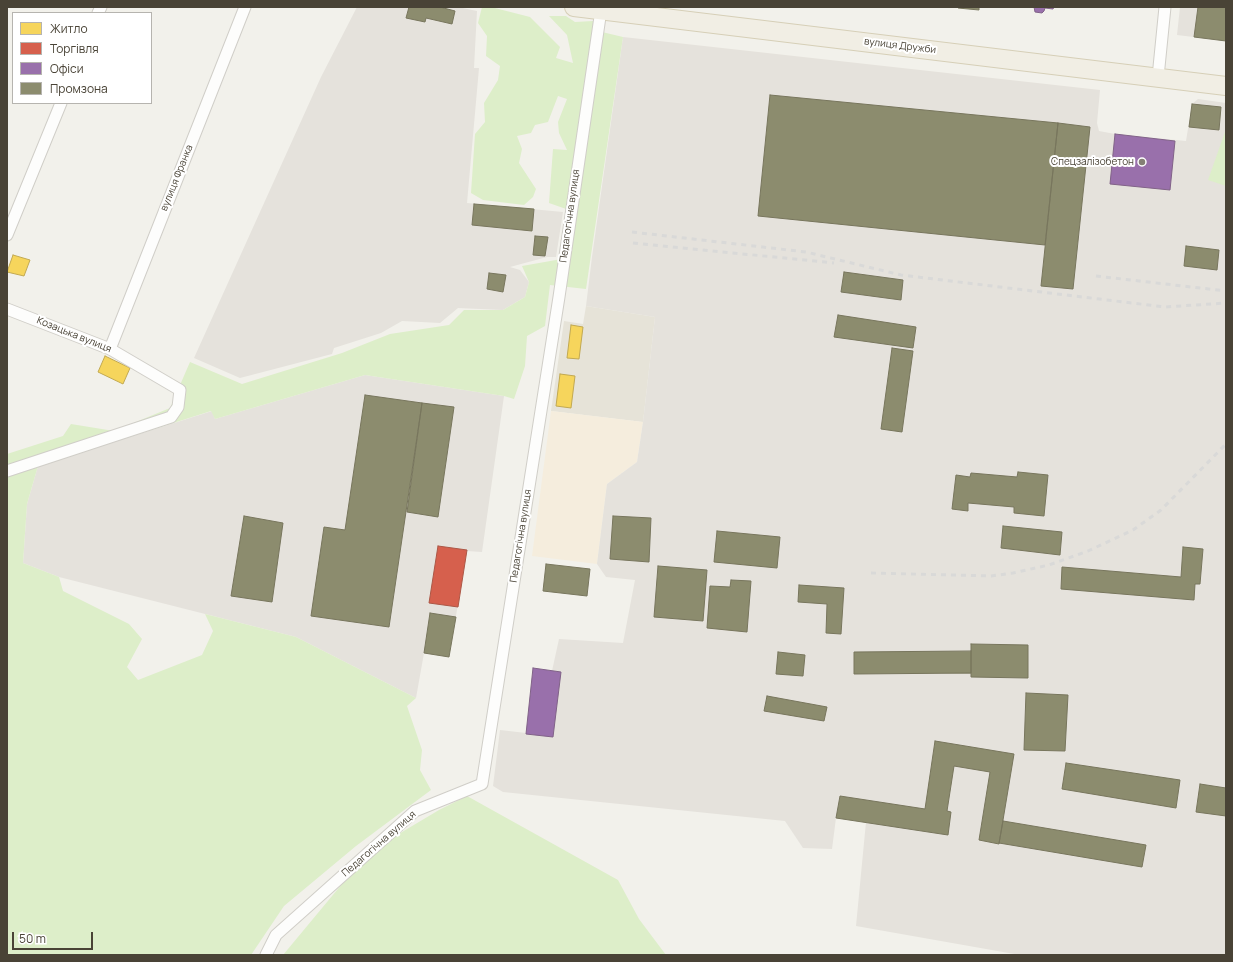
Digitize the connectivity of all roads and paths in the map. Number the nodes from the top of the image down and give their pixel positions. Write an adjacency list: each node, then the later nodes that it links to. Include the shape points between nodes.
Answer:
1 (245, 7): 10 (street, вулиця Франка)
2 (574, 7): 4 (main road, вулиця Дружби)
3 (1165, 7): 5 (street)
4 (601, 10): 5 (main road, вулиця Дружби); 12 (street, Педагогічна вулиця, via 482,784 415,811 276,935)
5 (1158, 78): 6 (main road, вулиця Дружби)
6 (1226, 86)
7 (61, 104): 8 (street)
8 (7, 235)
9 (7, 309): 10 (street, Козацька вулиця)
10 (110, 349): 11 (street, Козацька вулиця, via 180,390 178,407 171,417)
11 (7, 471)
12 (266, 955)

